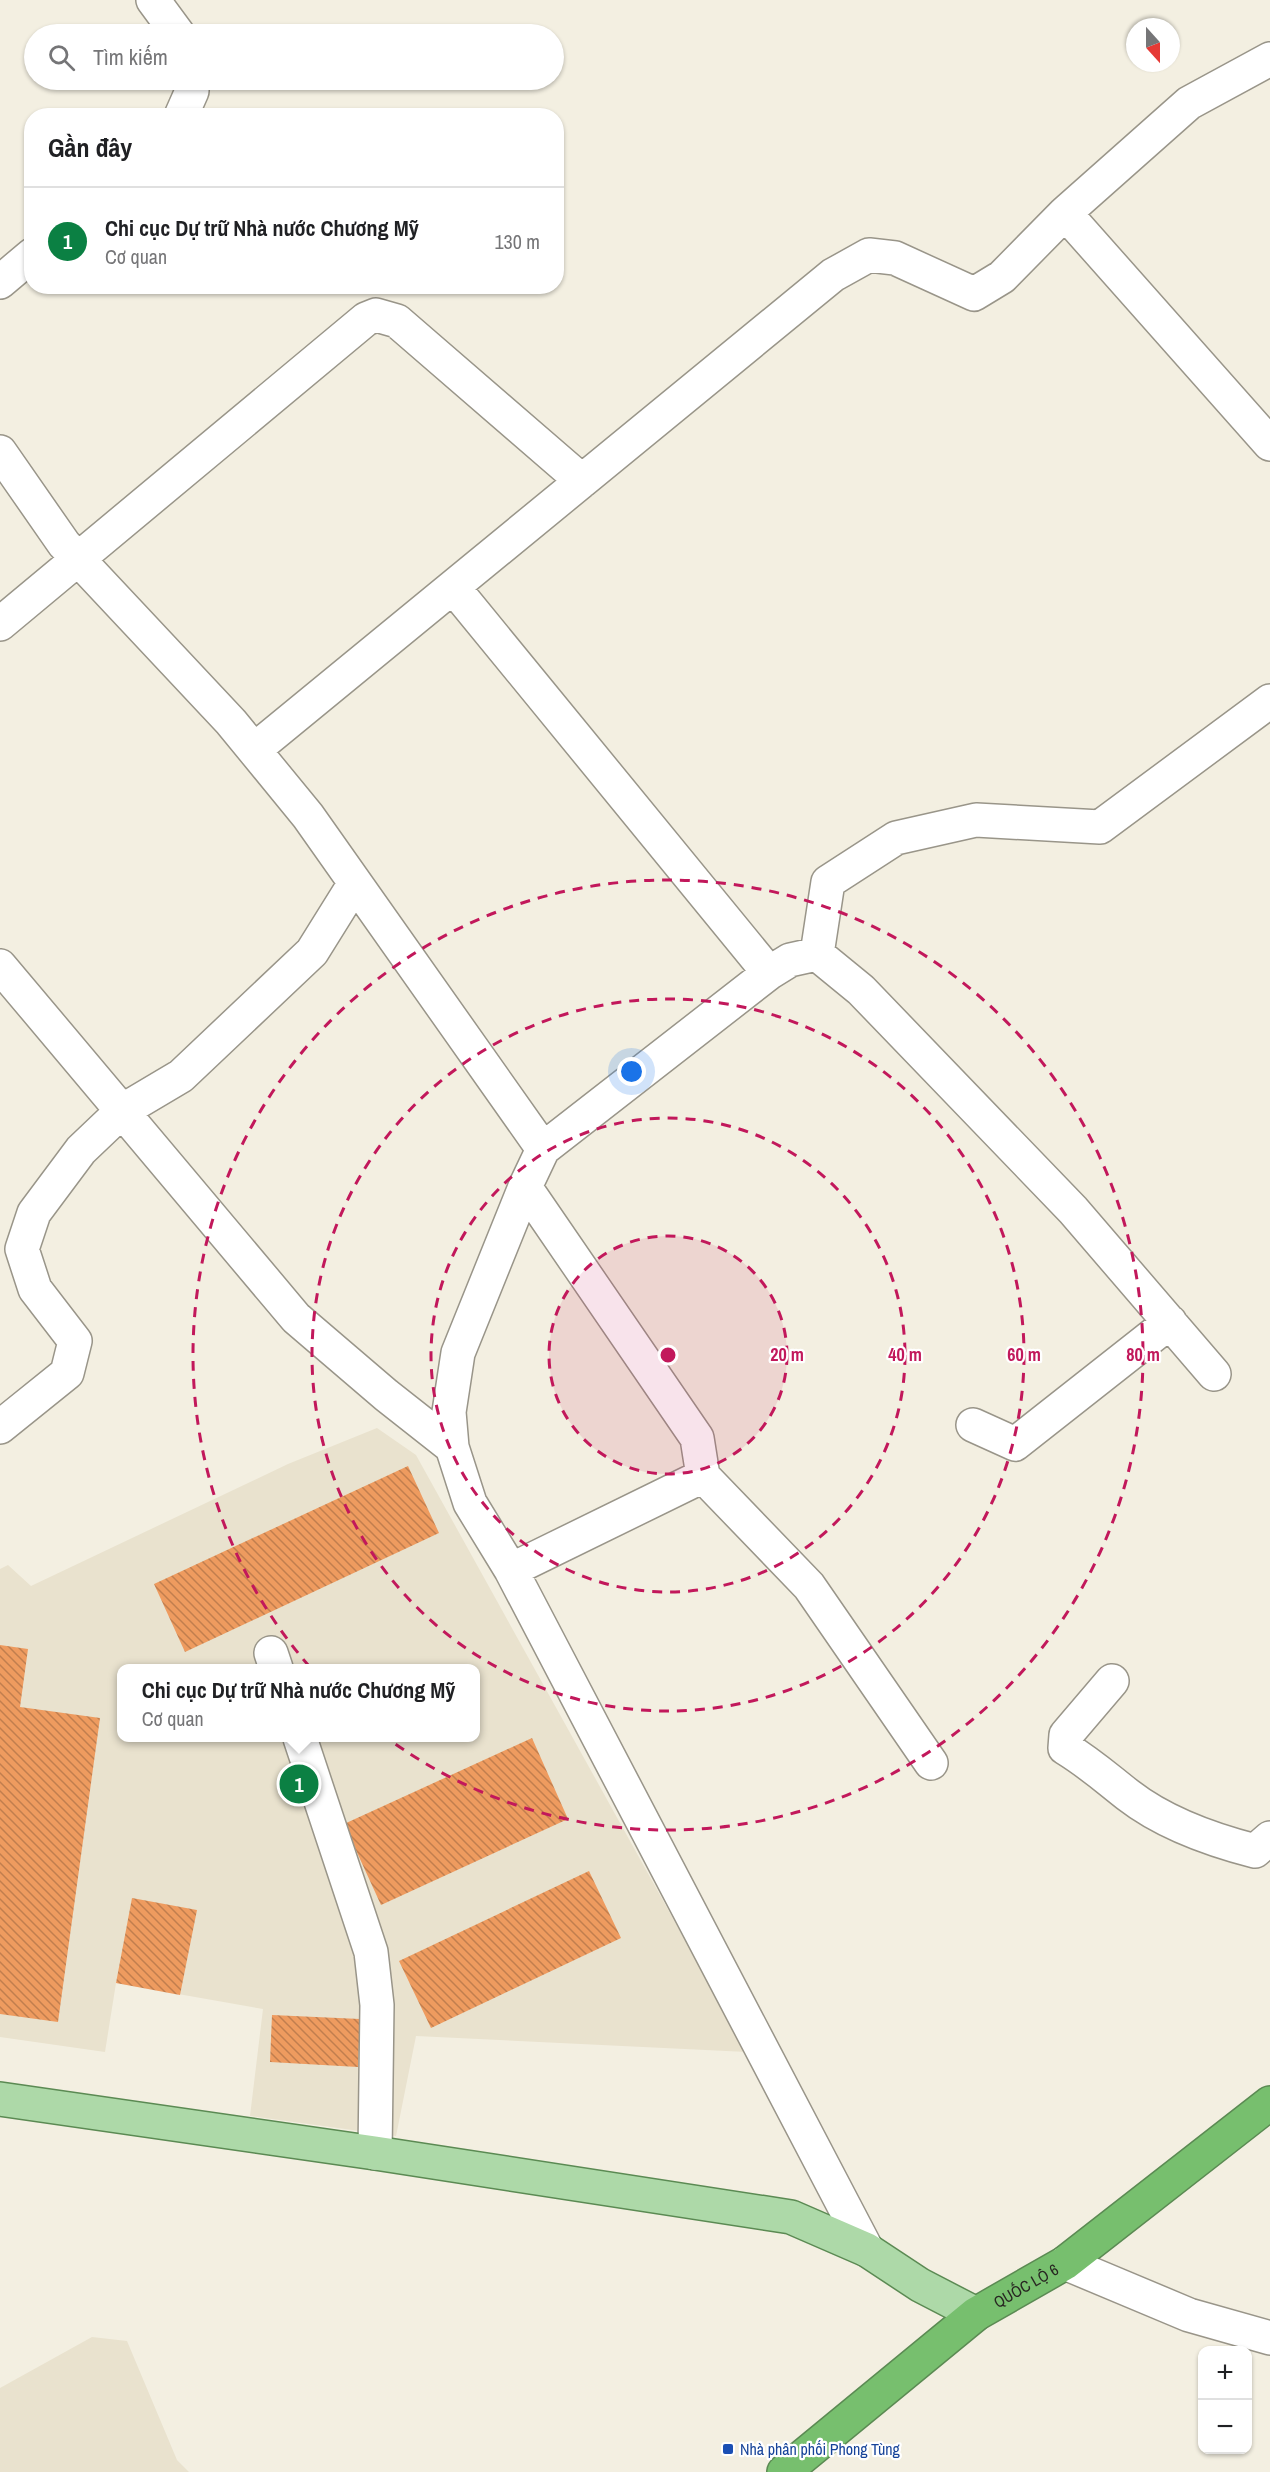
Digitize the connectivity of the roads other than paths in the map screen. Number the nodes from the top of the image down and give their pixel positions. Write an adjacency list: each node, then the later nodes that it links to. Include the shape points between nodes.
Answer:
1 (153, 0): 2 (street)
2 (171, 24)
3 (1270, 59): 6 (street, via 1189,103)
4 (192, 90): 5 (street)
5 (185, 108)
6 (1065, 213): 9 (street); 11 (street, via 1002,277 974,294 896,258 869,255 832,275)
7 (24, 262): 8 (street)
8 (0, 282)
9 (1270, 444)
10 (0, 452): 12 (street)
11 (582, 481): 12 (street, via 397,321 376,315 366,319); 13 (street)
12 (78, 559): 14 (street); 16 (street)
13 (453, 586): 16 (street); 20 (street)
14 (0, 624)
15 (1270, 701): 18 (street, via 1100,828 976,820 896,838 828,882)
16 (254, 750): 17 (street, via 308,816)
17 (355, 883): 21 (street, via 312,952 242,1021 181,1076); 22 (street)
18 (817, 954): 20 (street, via 790,960); 24 (street, via 861,990 1049,1185)
19 (0, 966): 21 (street)
20 (770, 973): 22 (street)
21 (122, 1111): 27 (street, via 81,1150 34,1213 22,1249 35,1288 75,1341 67,1373); 28 (street, via 296,1318)
22 (543, 1149): 23 (street)
23 (525, 1187): 28 (street, via 458,1353 449,1412); 29 (street, via 698,1438)
24 (1170, 1322): 25 (street); 26 (street, via 1015,1444)
25 (1214, 1374)
26 (973, 1425)
27 (0, 1427)
28 (452, 1447): 30 (street, via 470,1503)
29 (703, 1476): 30 (street); 33 (street, via 808,1586)
30 (511, 1570): 38 (street)
31 (1112, 1681): 34 (street, via 1066,1735 1065,1748 1095,1766 1129,1796 1215,1841 1255,1851)
32 (302, 1742): 37 (street, via 371,1952 377,2005)
33 (931, 1763)
34 (1270, 1838)
35 (0, 2099): 37 (main road)
36 (1270, 2103): 39 (highway, QUỐC LỘ 6)
37 (375, 2153): 38 (main road, via 791,2217)
38 (867, 2250): 40 (main road, via 920,2285)
39 (1065, 2263): 40 (highway, QUỐC LỘ 6); 41 (street, via 1189,2314)
40 (975, 2314): 42 (highway, QUỐC LỘ 6)
41 (1270, 2338)
42 (784, 2472)

